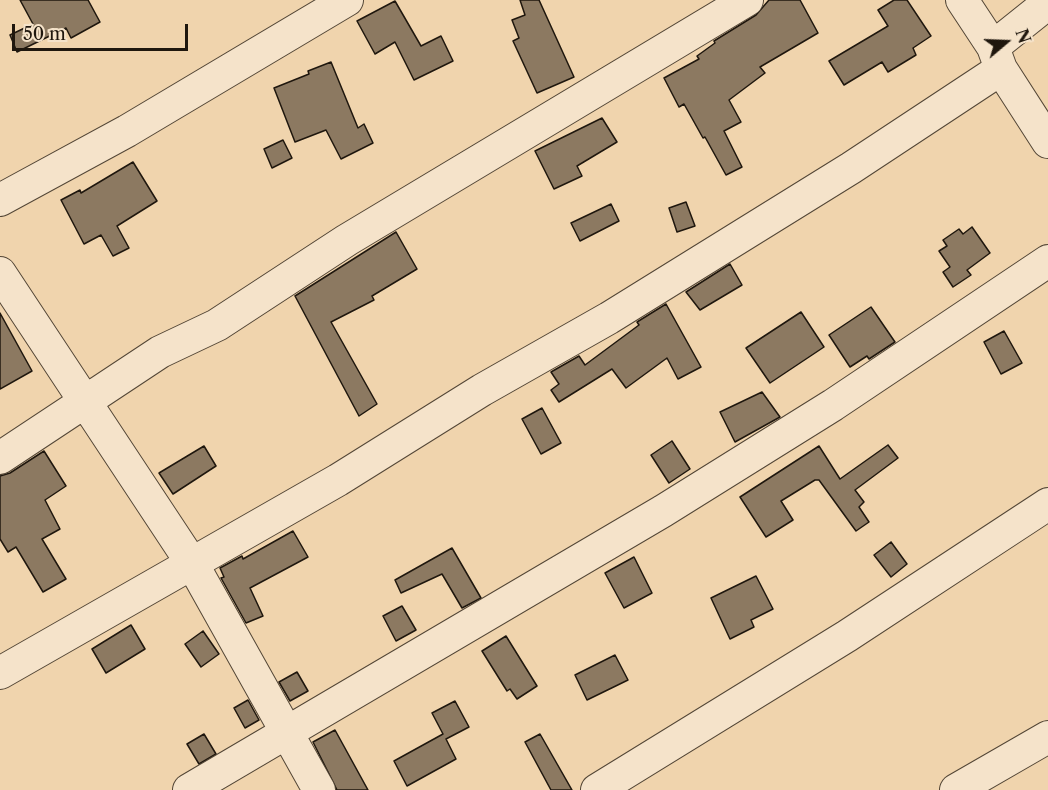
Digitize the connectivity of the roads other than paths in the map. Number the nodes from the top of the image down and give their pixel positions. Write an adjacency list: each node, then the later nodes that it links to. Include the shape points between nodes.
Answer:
1 (347, 0): 7 (street, via 126,131)
2 (747, 0): 10 (street, via 347,240 217,325 160,352)
3 (963, 0): 5 (street)
4 (1048, 3): 5 (street)
5 (997, 58): 6 (street); 13 (street, via 851,168 609,318)
6 (1048, 142)
7 (0, 200)
8 (1048, 261): 15 (street, via 833,405 663,511)
9 (0, 273): 10 (street)
10 (85, 402): 11 (street); 13 (street)
11 (0, 458)
12 (1048, 504): 19 (street, via 847,636)
13 (193, 565): 14 (street); 15 (street)
14 (0, 673)
15 (288, 731): 17 (street); 18 (street)
16 (1048, 737): 20 (street)
17 (189, 790)
18 (319, 790)
19 (597, 790)
20 (956, 790)

